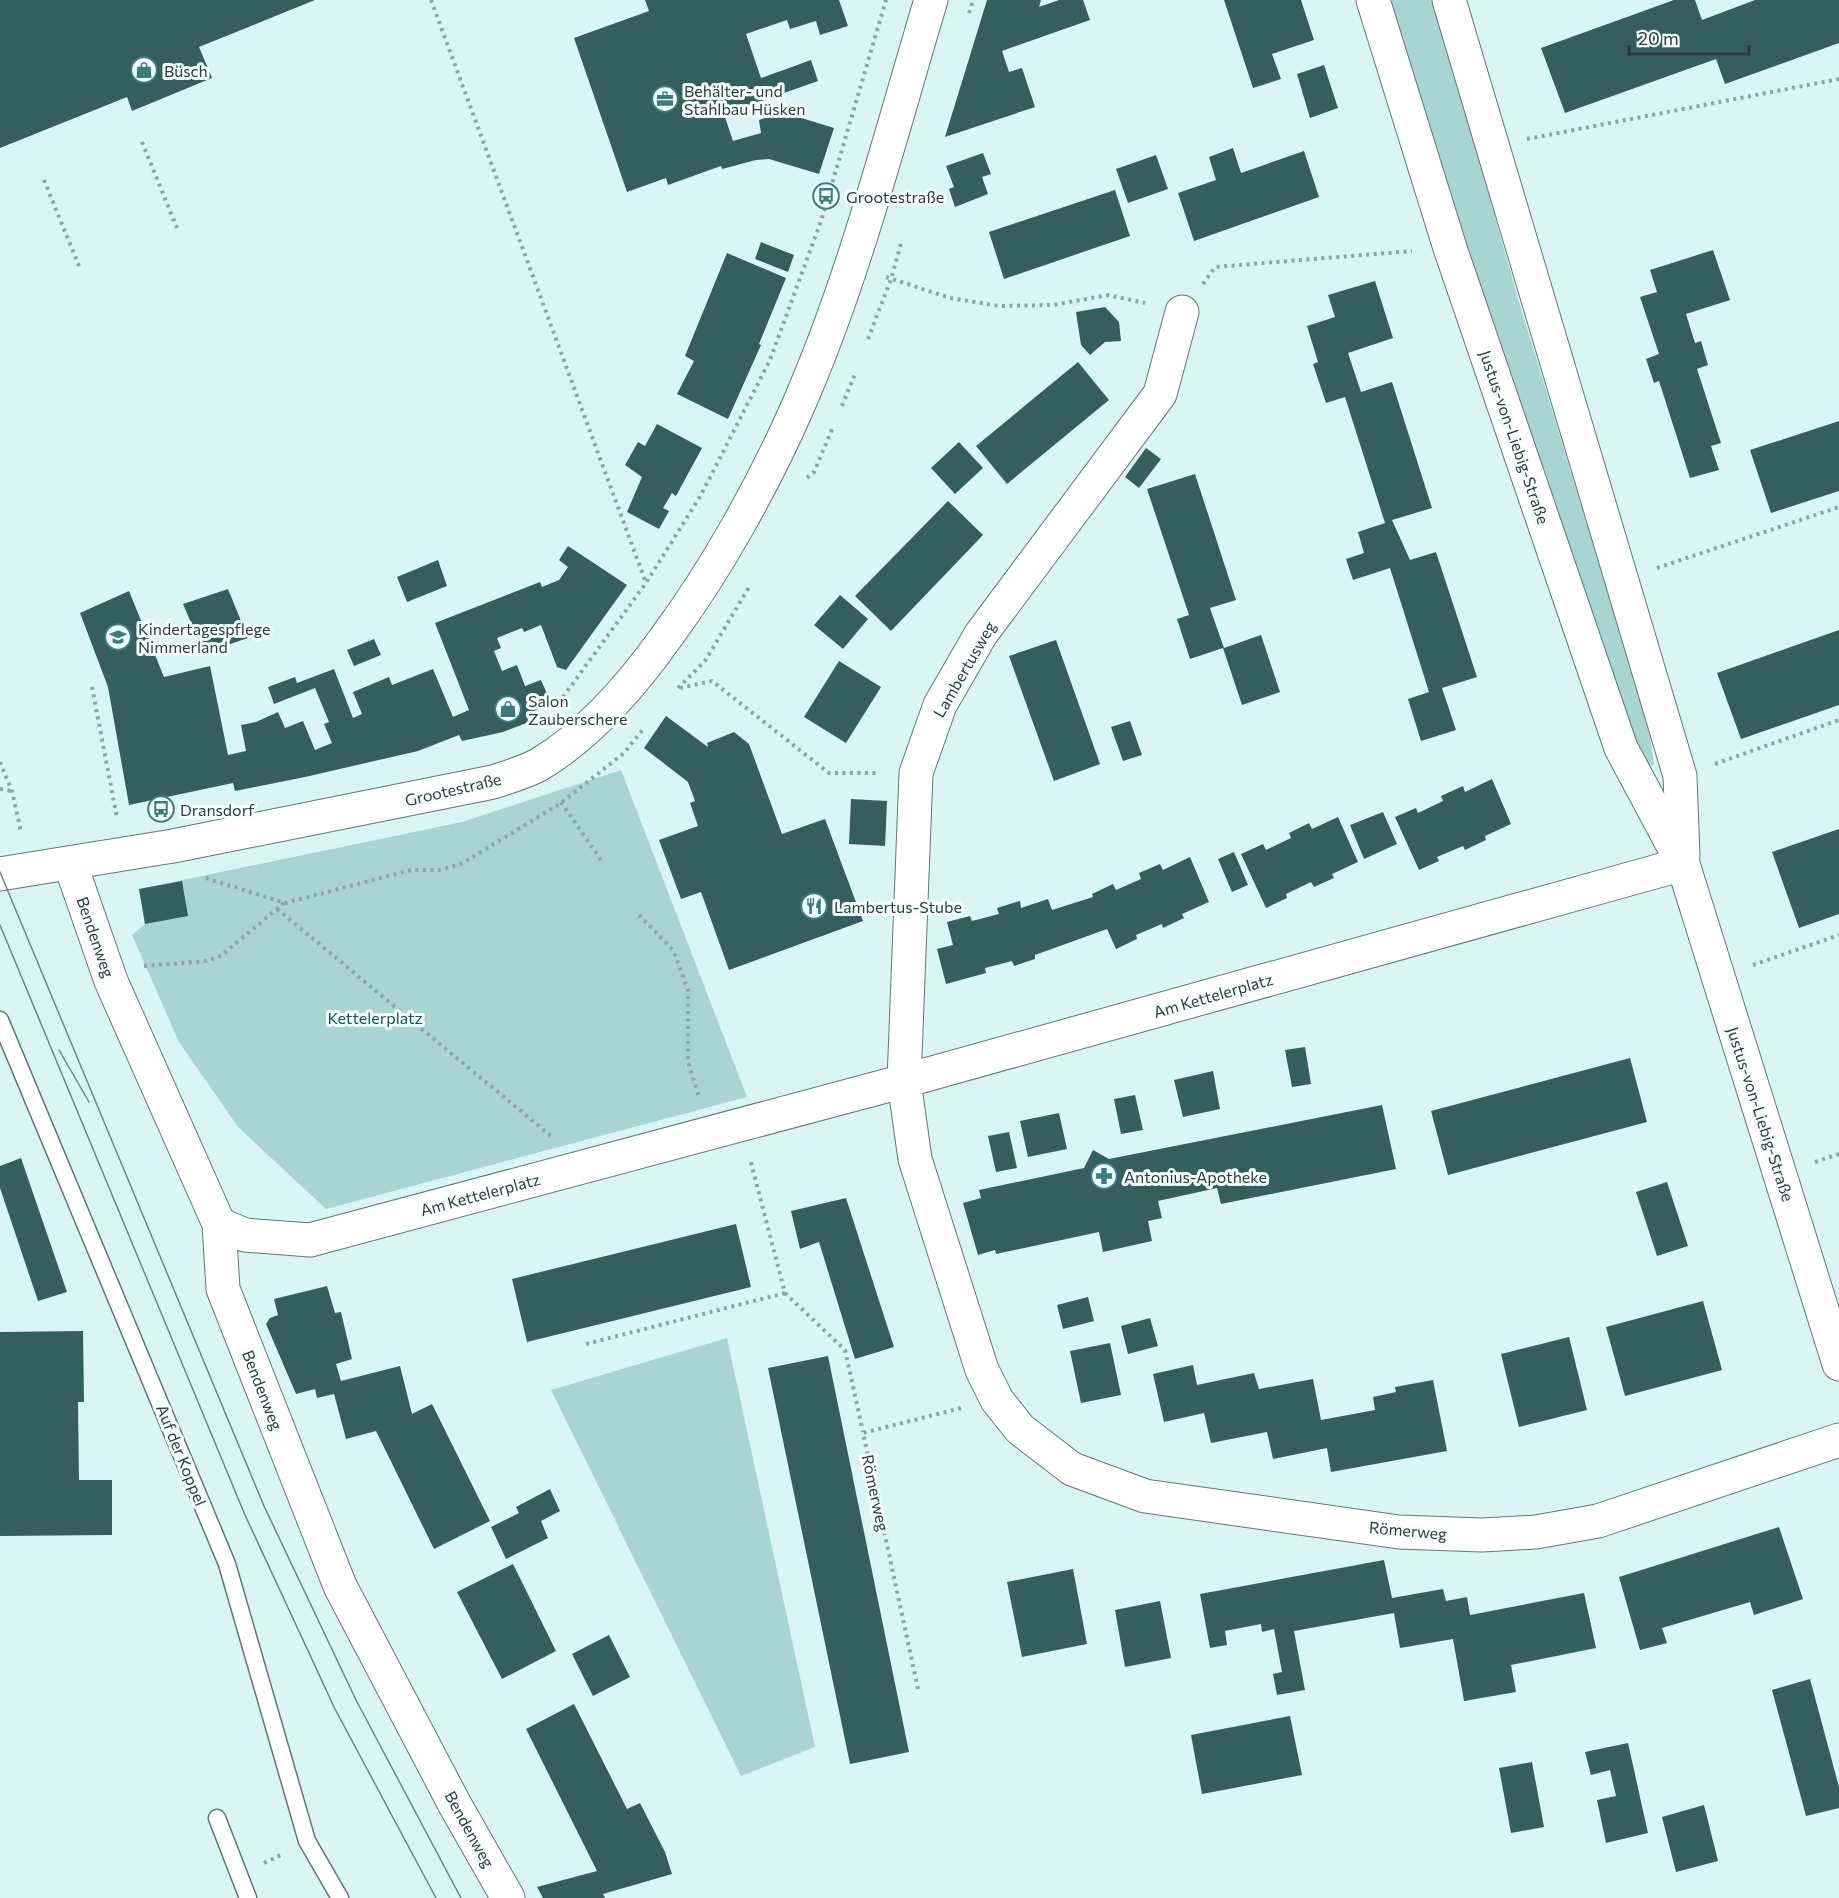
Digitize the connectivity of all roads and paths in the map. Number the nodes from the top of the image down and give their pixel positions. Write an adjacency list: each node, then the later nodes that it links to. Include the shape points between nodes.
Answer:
1 (431, 0): 17 (path)
2 (886, 0): 17 (path, via 821,221 770,360 701,495)
3 (931, 0): 13 (street, Grootestraße)
4 (1373, 0): 11 (street, Justus-von-Liebig-Straße)
5 (1449, 0): 8 (street, Justus-von-Liebig-Straße)
6 (1839, 79): 8 (path)
7 (142, 142): 10 (path)
8 (1491, 146): 16 (street, Justus-von-Liebig-Straße)
9 (44, 180): 12 (path)
10 (177, 228)
11 (1450, 248): 14 (path, via 1215,267); 30 (street, Justus-von-Liebig-Straße, via 1621,748)
12 (80, 266)
13 (850, 266): 14 (path, via 950,298 1000,306 1053,305 1108,295); 18 (street, Grootestraße, via 798,406 769,465 694,598)
14 (1182, 312): 23 (street, Lambertusweg, via 1160,394 981,634 939,705)
15 (1839, 507): 16 (path)
16 (1622, 579): 24 (street, Justus-von-Liebig-Straße)
17 (646, 583): 20 (path)
18 (646, 665): 23 (path, via 677,689 712,681 829,773); 27 (street, Grootestraße, via 592,725 540,764 493,782)
19 (92, 687): 27 (path)
20 (561, 699)
21 (1839, 720): 24 (path)
22 (0, 762): 25 (path, via 12,791)
23 (916, 773): 39 (street, Lambertusweg)
24 (1680, 776): 30 (street, Justus-von-Liebig-Straße)
25 (0, 789)
26 (561, 803): 29 (path)
27 (124, 854): 28 (street, Grootestraße)
28 (70, 863): 31 (street, Grootestraße); 37 (street, Bendenweg)
29 (603, 863)
30 (1683, 864): 36 (street, Justus-von-Liebig-Straße); 39 (street, Am Kettelerplatz)
31 (0, 874)
32 (285, 903): 33 (path)
33 (277, 909): 37 (path, via 222,956 208,961 145,966); 41 (path)
34 (639, 915): 40 (path, via 673,950 688,990 688,1062)
35 (1839, 935): 36 (path)
36 (1718, 977): 45 (street, Justus-von-Liebig-Straße)
37 (111, 981): 42 (street, Bendenweg)
38 (0, 1020): 51 (lane, Auf der Koppel, via 227,1564)
39 (904, 1081): 40 (street, Am Kettelerplatz); 46 (street, Römerweg, via 915,1159 982,1370)
40 (726, 1128): 41 (street, Am Kettelerplatz); 43 (path)
41 (587, 1165): 42 (street, Am Kettelerplatz, via 310,1240 245,1235)
42 (219, 1224): 55 (street, Bendenweg, via 223,1289 340,1586)
43 (785, 1293): 44 (path); 47 (path, via 845,1350)
44 (586, 1344)
45 (1839, 1364)
46 (997, 1400): 47 (path, Römerweg); 48 (street, Römerweg, via 1020,1429 1072,1469 1145,1496 1411,1532 1536,1532 1598,1521)
47 (863, 1433): 49 (path, Römerweg)
48 (1839, 1440)
49 (918, 1689)
50 (217, 1818): 52 (lane)
51 (307, 1841): 52 (path); 54 (lane, Auf der Koppel)
52 (238, 1873): 53 (lane)
53 (248, 1898)
54 (340, 1898)
55 (508, 1898)

